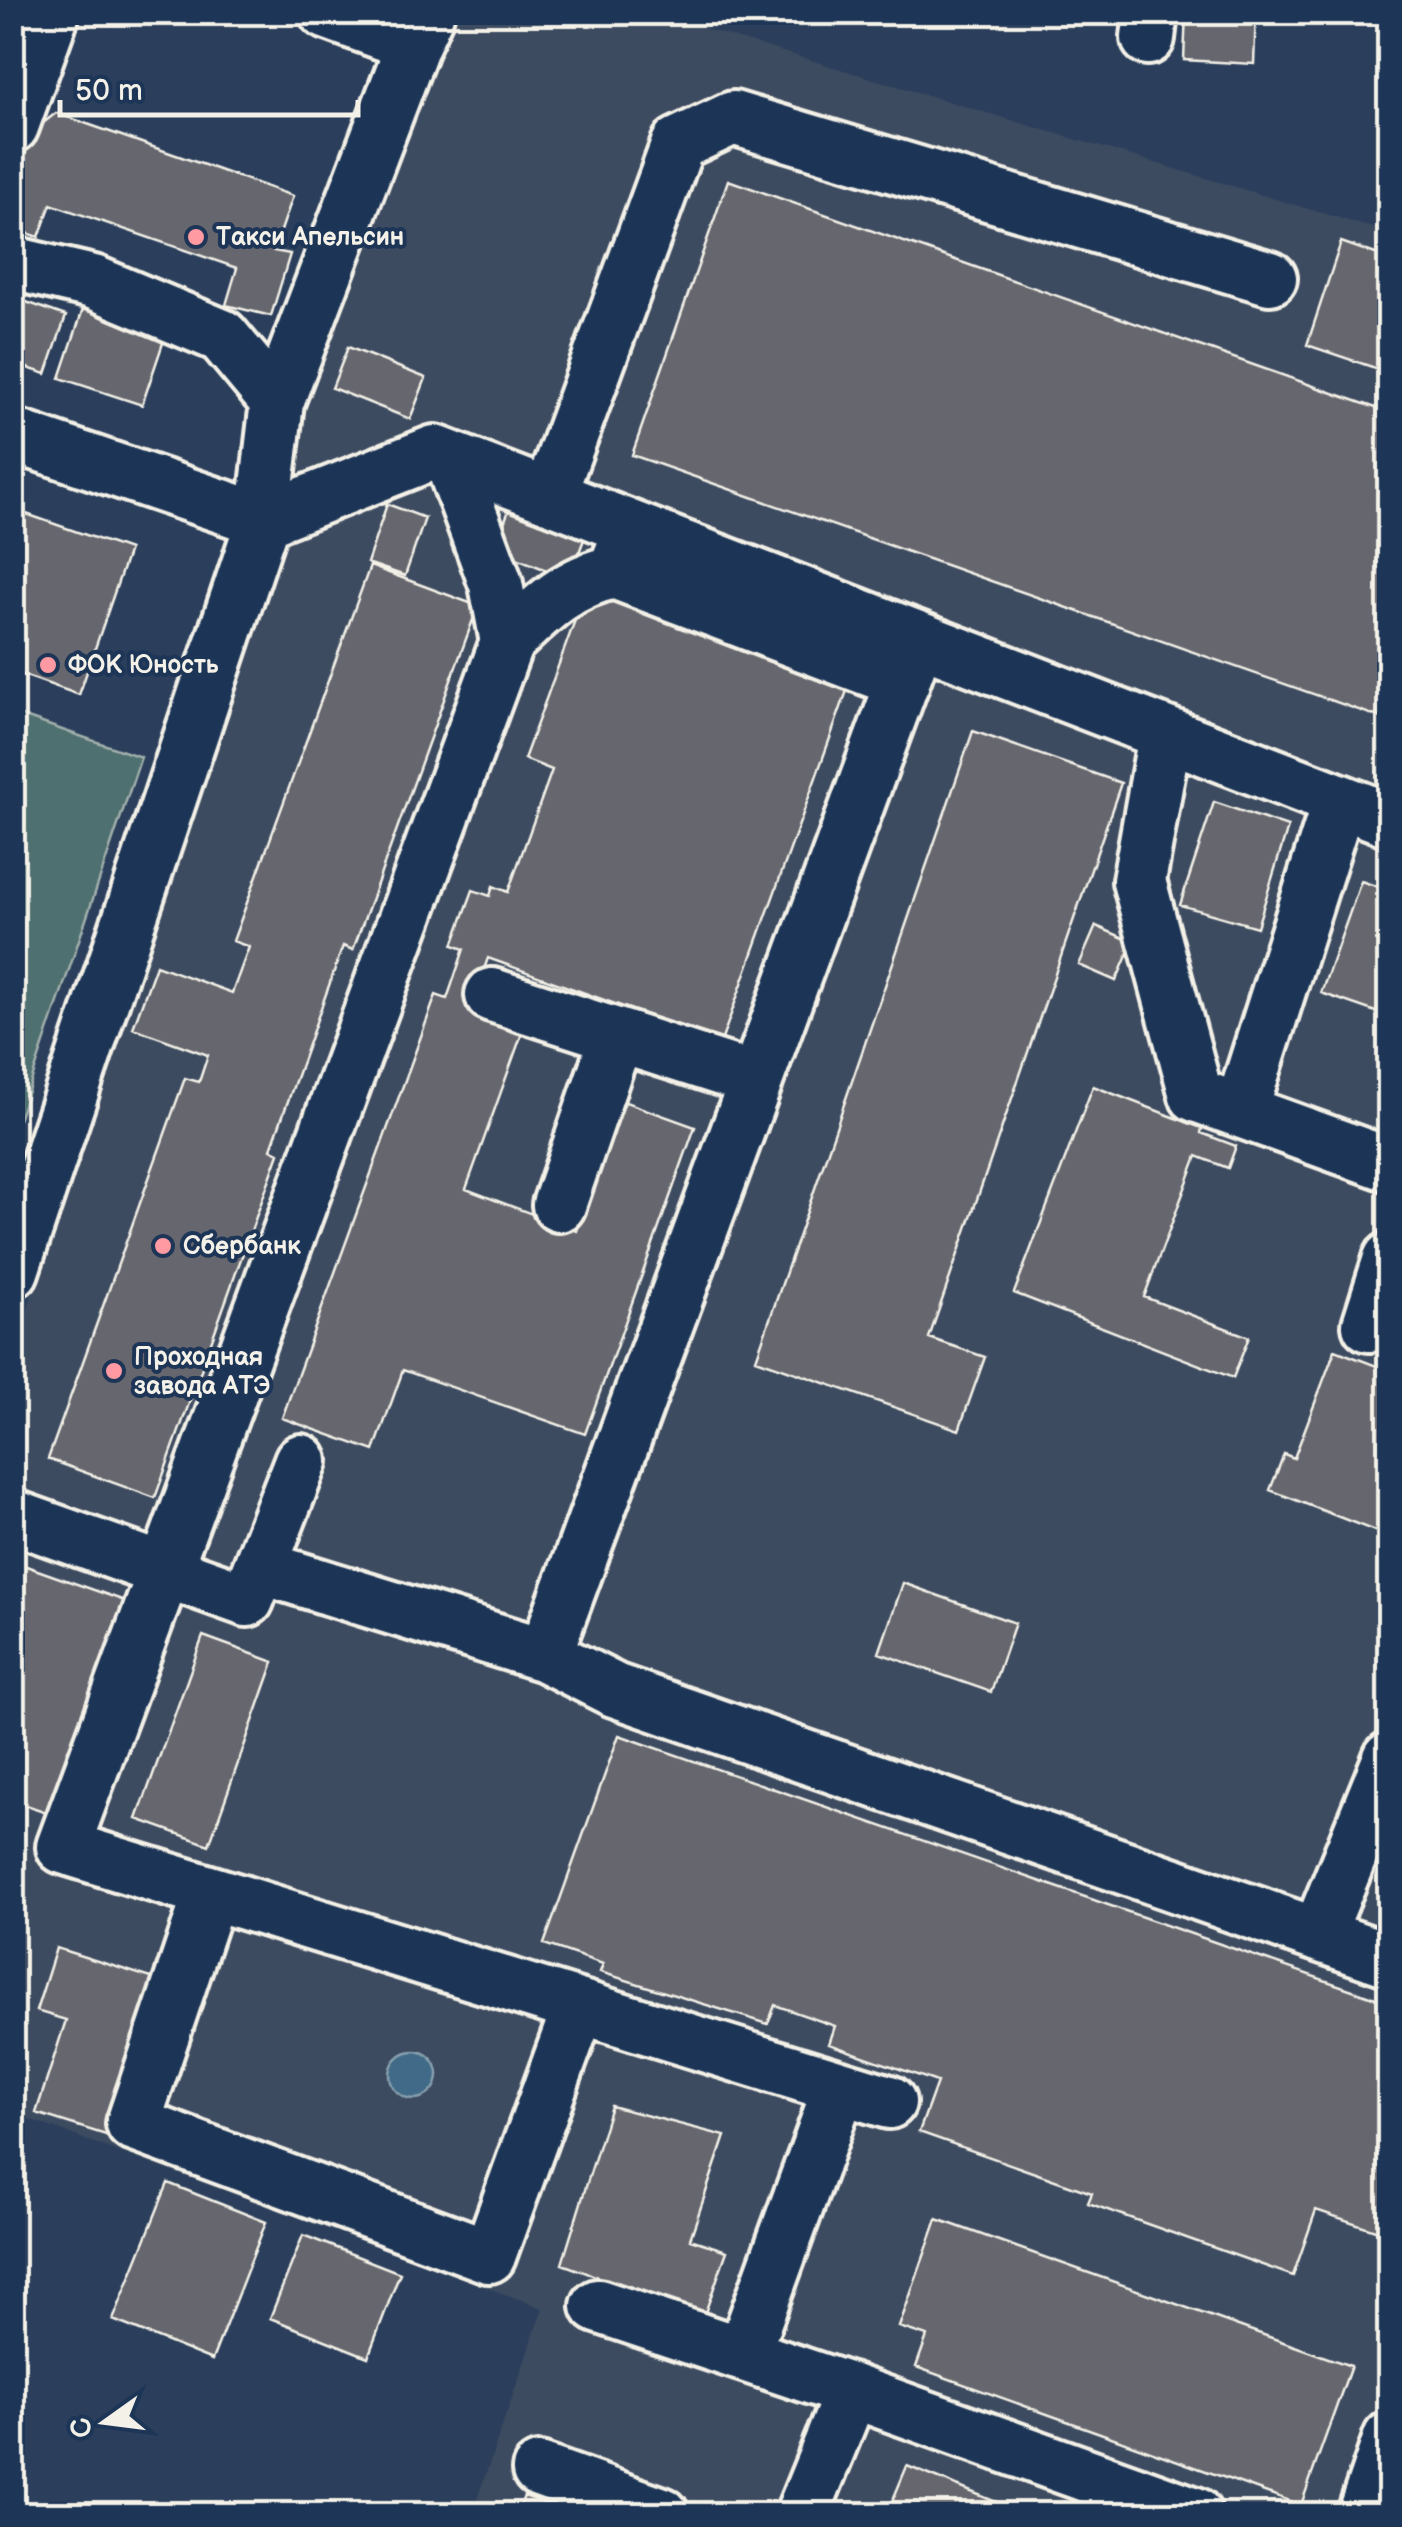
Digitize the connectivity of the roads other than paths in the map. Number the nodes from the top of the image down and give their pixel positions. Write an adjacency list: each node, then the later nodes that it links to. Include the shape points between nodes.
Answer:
1 (53, 12): 4 (lane)
2 (326, 12): 3 (lane)
3 (420, 28): 7 (lane)
4 (12, 126)
5 (12, 263): 7 (lane, via 93,282 222,336)
6 (1270, 278): 10 (lane, via 733,118 678,144)
7 (278, 402): 11 (lane)
8 (12, 434): 11 (lane)
9 (450, 458): 10 (lane); 11 (lane, via 435,452); 13 (lane, via 496,584)
10 (548, 496): 12 (lane)
11 (264, 520): 25 (lane)
12 (622, 550): 13 (lane, via 558,593); 14 (lane)
13 (508, 642): 30 (lane)
14 (911, 661): 15 (lane); 20 (lane)
15 (1165, 735): 16 (lane); 21 (lane, via 1139,881 1196,1095)
16 (1339, 801): 17 (lane); 21 (lane)
17 (1390, 820)
18 (492, 995): 19 (lane)
19 (617, 1036): 20 (lane); 23 (lane)
20 (756, 1080): 31 (lane)
21 (1241, 1110): 22 (lane)
22 (1390, 1165)
23 (560, 1205)
24 (1390, 1259): 26 (lane)
25 (12, 1271)
26 (1369, 1325)
27 (301, 1461): 29 (lane)
28 (12, 1516): 30 (lane)
29 (260, 1567): 30 (lane, via 248,1600); 31 (lane)
30 (164, 1570): 33 (lane, via 63,1848)
31 (545, 1656): 34 (lane, via 614,1690)
32 (1390, 1758): 34 (lane)
33 (210, 1894): 36 (lane); 36 (lane, via 133,2124 488,2256)
34 (1318, 1935): 35 (lane)
35 (1390, 1960)
36 (578, 2010): 37 (lane)
37 (840, 2087): 38 (lane); 40 (lane)
38 (889, 2102)
39 (598, 2306): 40 (lane)
40 (743, 2354): 41 (lane)
41 (852, 2391): 45 (lane); 46 (lane)
42 (1390, 2438): 47 (lane)
43 (538, 2470): 44 (lane)
44 (662, 2514)
45 (802, 2514)
46 (1195, 2514)
47 (1364, 2514)

